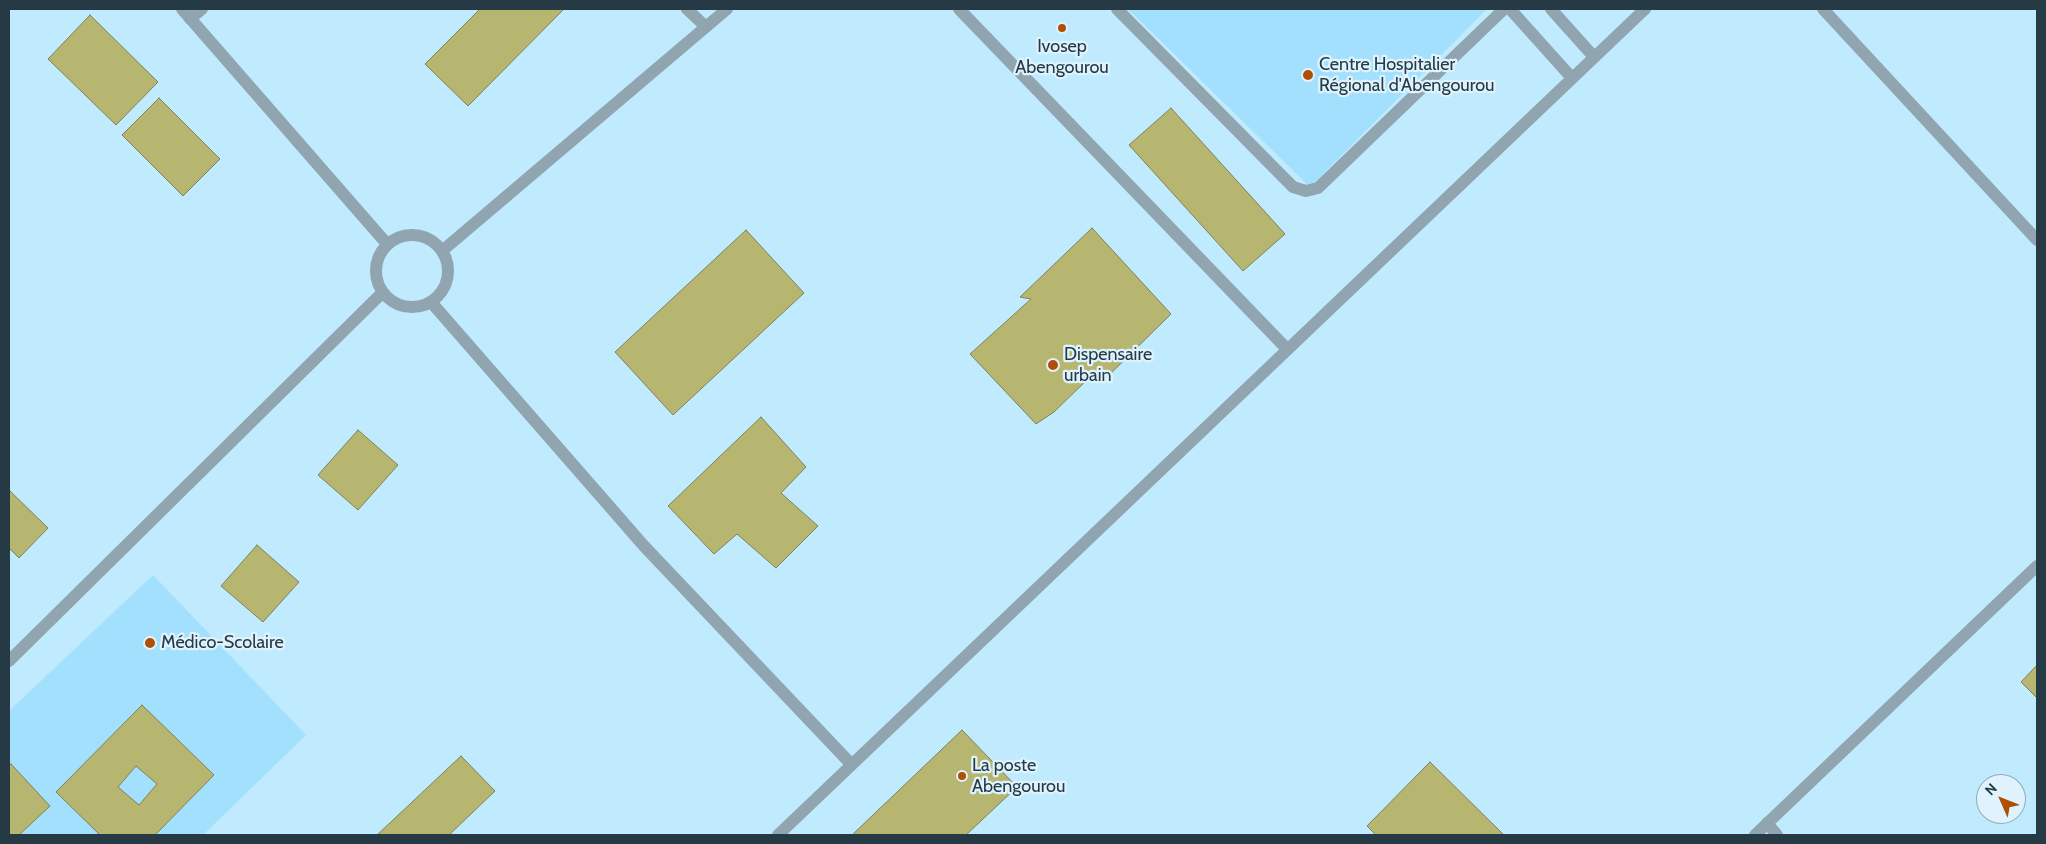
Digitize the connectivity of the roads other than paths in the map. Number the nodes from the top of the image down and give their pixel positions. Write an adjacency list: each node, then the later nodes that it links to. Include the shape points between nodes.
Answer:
1 (182, 9): 12 (street)
2 (202, 9): 12 (street)
3 (687, 9): 13 (street)
4 (727, 9): 13 (street)
5 (959, 9): 21 (street)
6 (1117, 9): 7 (street, via 1293,187 1306,191 1318,188)
7 (1504, 9)
8 (1510, 9): 15 (street)
9 (1550, 9): 14 (street)
10 (1645, 9): 14 (street)
11 (1823, 9): 16 (street)
12 (190, 19): 17 (street)
13 (706, 27): 18 (street)
14 (1594, 57): 15 (street)
15 (1572, 78): 21 (street)
16 (2037, 240)
17 (387, 244): 18 (street, via 410,234 434,242); 19 (street, via 375,270)
18 (442, 251): 20 (street, via 448,268 446,284)
19 (382, 292): 20 (street, via 393,303 405,307 419,307); 23 (street)
20 (431, 302): 24 (street, via 644,546)
21 (1287, 349): 24 (street)
22 (2037, 566): 25 (street)
23 (9, 661)
24 (851, 764): 26 (street)
25 (1767, 824): 27 (street); 28 (street)
26 (778, 835)
27 (1754, 835)
28 (1777, 835)

